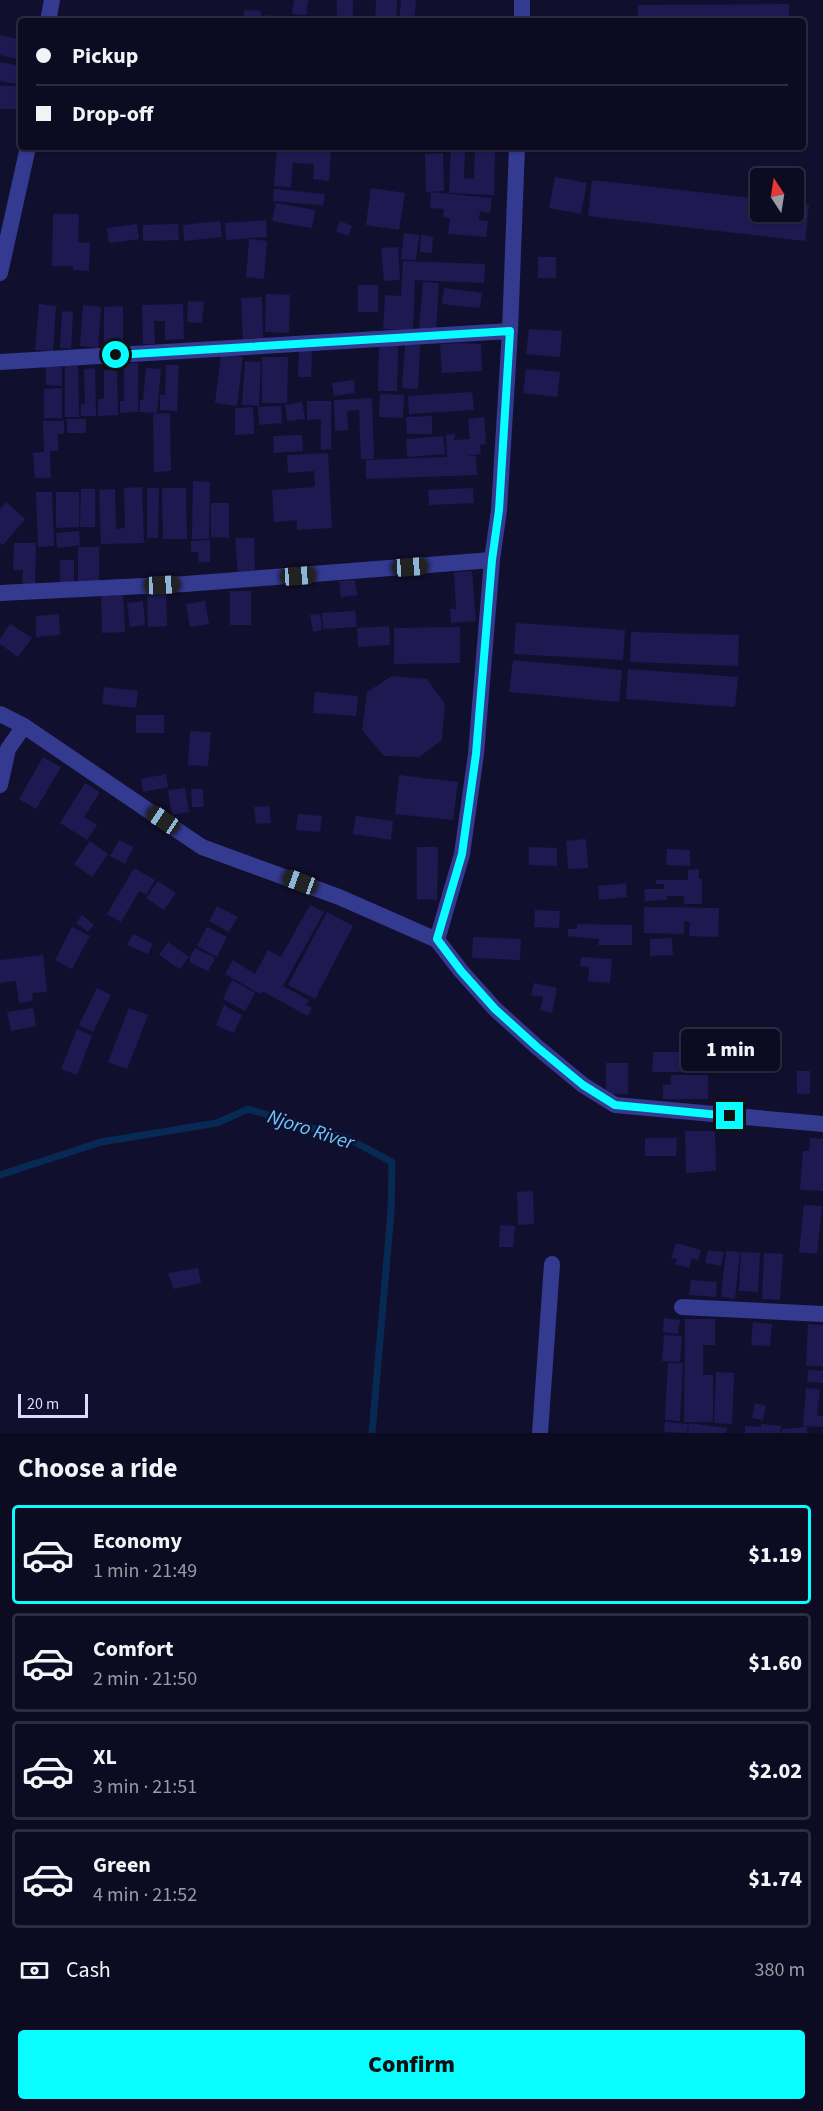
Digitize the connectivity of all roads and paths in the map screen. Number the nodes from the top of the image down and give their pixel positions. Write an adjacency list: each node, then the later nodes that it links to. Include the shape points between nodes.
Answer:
1 (52, 0): 3 (street)
2 (522, 0): 4 (street)
3 (49, 18)
4 (522, 18)
5 (27, 150): 7 (street)
6 (517, 150): 8 (street)
7 (0, 273)
8 (510, 331): 9 (street); 10 (street, via 499,510)
9 (0, 362)
10 (492, 560): 11 (street, via 185,584); 15 (street, via 476,754 462,854)
11 (0, 593)
12 (0, 714): 13 (street)
13 (24, 726): 14 (street, via 8,749); 15 (street, via 202,847 339,897)
14 (0, 785)
15 (437, 939): 16 (street, via 495,1009 583,1085 615,1105)
16 (823, 1124)
17 (552, 1264): 20 (street)
18 (682, 1306): 19 (street)
19 (823, 1314)
20 (540, 1433)

